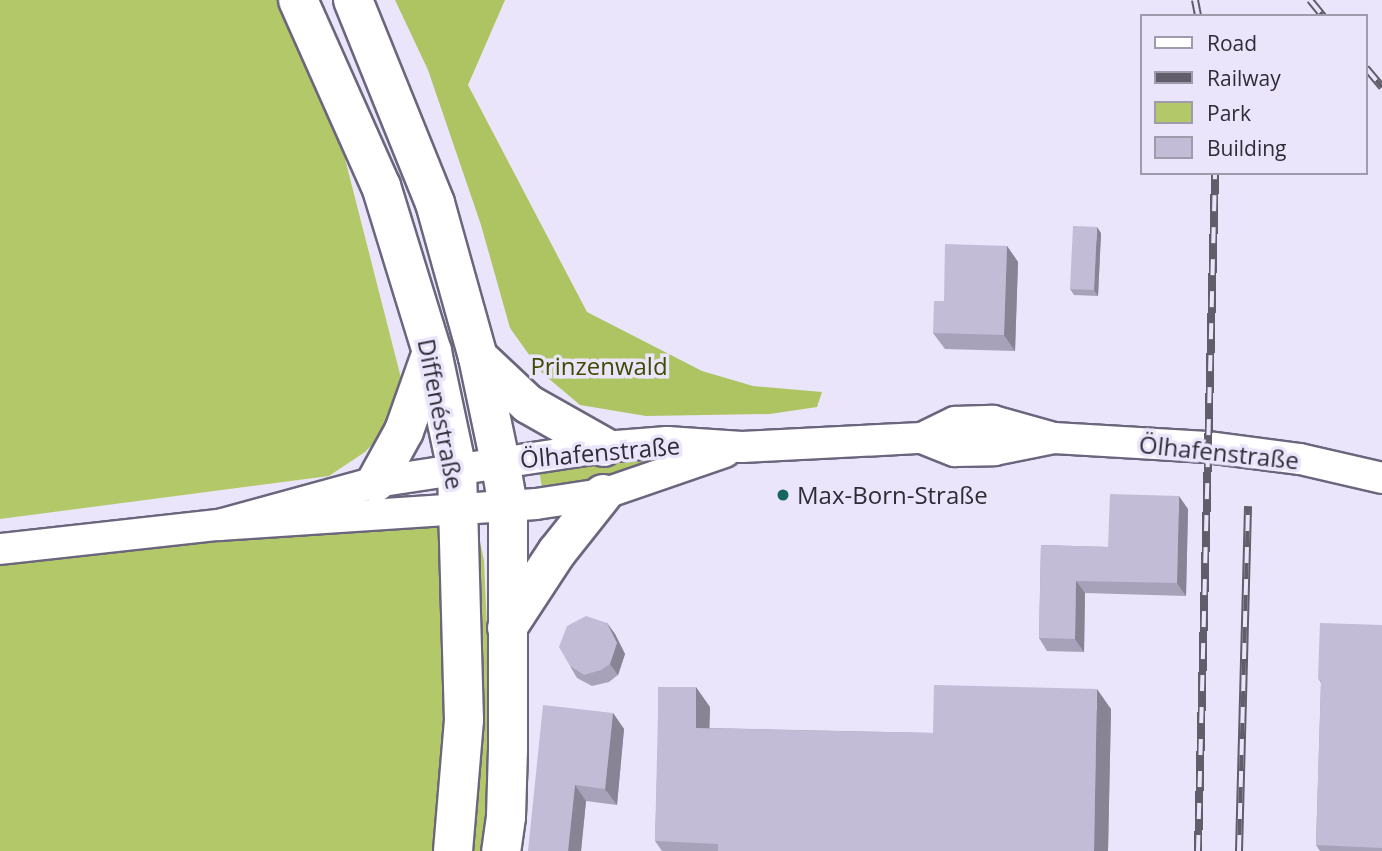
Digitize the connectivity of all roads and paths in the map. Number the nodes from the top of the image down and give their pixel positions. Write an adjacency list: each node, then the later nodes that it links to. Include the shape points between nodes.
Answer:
1 (298, 0): 3 (main road, Diffenéstraße, via 381,186)
2 (353, 0): 4 (main road, Diffenéstraße, via 435,203)
3 (432, 352): 8 (main road, Diffenéstraße); 10 (main road, via 404,431)
4 (478, 357): 5 (main road, via 528,404); 7 (main road, Diffenéstraße)
5 (604, 447): 6 (street, Ölhafenstraße, via 667,442); 7 (street, Ölhafenstraße)
6 (742, 447): 9 (street, Ölhafenstraße, via 922,438 955,451 994,450 1054,438 1221,449 1300,459); 11 (street, Ölhafenstraße)
7 (500, 461): 8 (street); 12 (main road, Diffenéstraße)
8 (457, 470): 10 (street); 13 (main road, Diffenéstraße)
9 (1382, 478)
10 (376, 482): 14 (street)
11 (603, 494): 12 (street, Ölhafenstraße); 16 (main road, via 557,552)
12 (508, 506): 13 (street, Ölhafenstraße); 16 (main road, Diffenéstraße)
13 (458, 508): 14 (street); 17 (main road, Diffenéstraße, via 464,720)
14 (219, 525): 15 (street)
15 (0, 549)
16 (507, 628): 18 (main road, Diffenéstraße, via 508,749)
17 (453, 851)
18 (501, 851)

